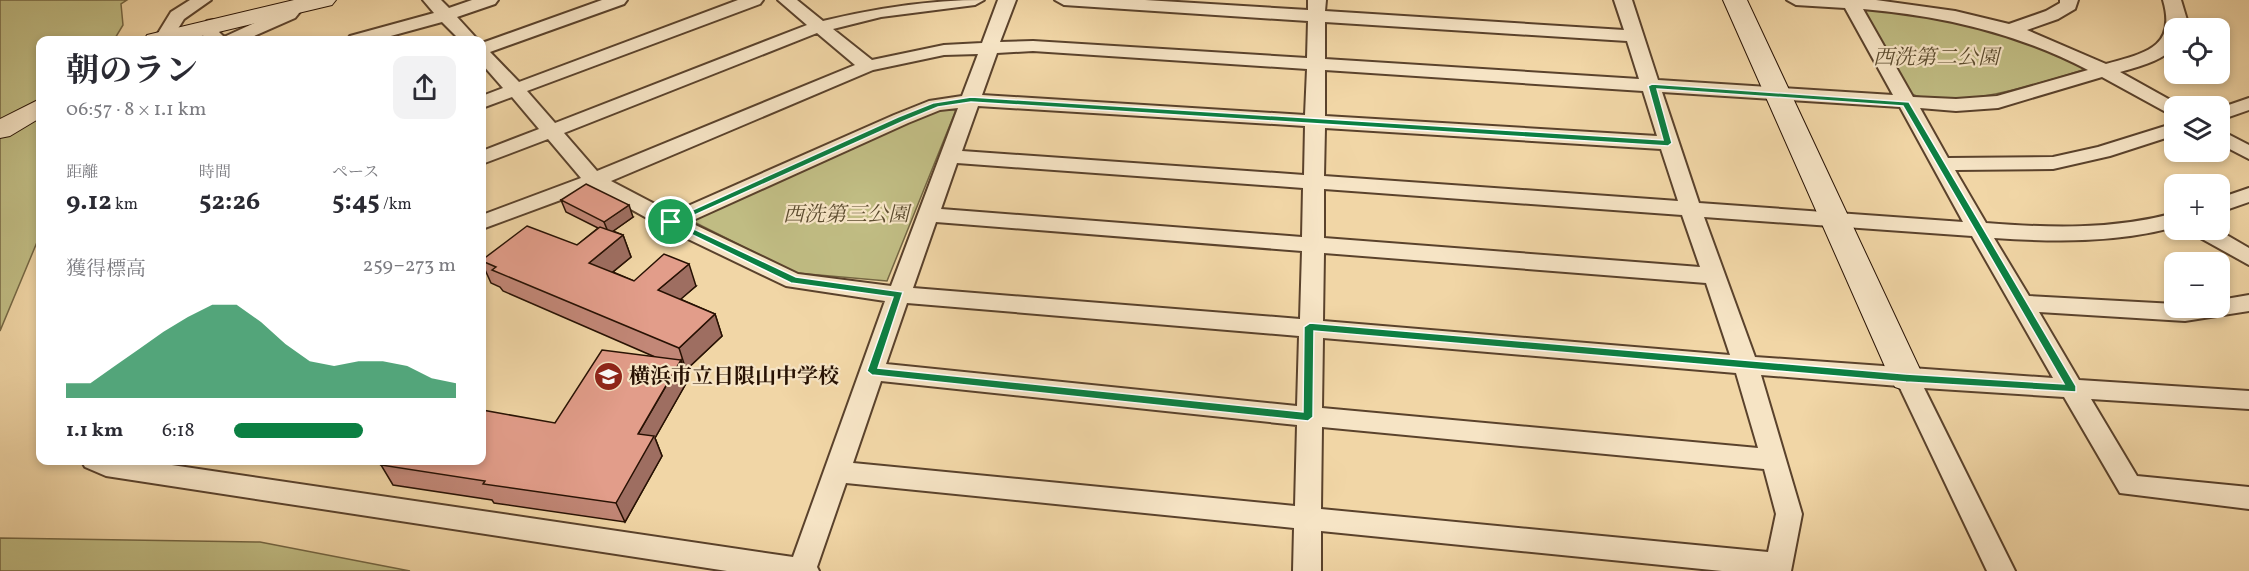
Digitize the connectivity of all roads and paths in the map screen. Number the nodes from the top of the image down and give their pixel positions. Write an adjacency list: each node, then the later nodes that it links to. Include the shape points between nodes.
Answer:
1 (202, 0): 23 (street, via 177,16)
2 (324, 0): 22 (street)
3 (432, 0): 18 (street)
4 (489, 0): 18 (street)
5 (618, 0): 30 (street)
6 (754, 0): 36 (street)
7 (787, 0): 20 (street)
8 (975, 0): 20 (street, via 892,10)
9 (1007, 0): 28 (street)
10 (1064, 0): 17 (street)
11 (1623, 0): 27 (street)
12 (1735, 0): 37 (street)
13 (1796, 0): 16 (street)
14 (2069, 0): 21 (street, via 2052,15)
15 (2172, 0): 19 (street)
16 (1849, 1): 21 (street, via 1956,16); 40 (street)
17 (1316, 7): 27 (street); 32 (street)
18 (445, 15): 25 (street); 26 (street)
19 (2177, 18)
20 (820, 27): 33 (street); 47 (street)
21 (2010, 30): 34 (street)
22 (221, 35): 24 (street)
23 (162, 36)
24 (206, 36)
25 (370, 36)
26 (465, 36)
27 (1635, 36): 35 (street)
28 (990, 45): 32 (street); 33 (street); 38 (street)
29 (2164, 47): 34 (street, via 2143,59)
30 (486, 48)
31 (486, 58): 36 (street)
32 (1315, 65): 35 (street); 45 (street)
33 (868, 66): 55 (street)
34 (2103, 70): 40 (street, via 1998,102); 42 (street)
35 (1652, 86): 37 (street); 50 (street)
36 (516, 90): 39 (street); 47 (street)
37 (1777, 94): 40 (street); 62 (street)
38 (971, 100): 45 (street); 52 (street); 63 (street, via 936,105 901,119)
39 (486, 101)
40 (1906, 104): 54 (street)
41 (2249, 104): 44 (street)
42 (2164, 105)
43 (36, 109): 46 (street)
44 (2230, 111)
45 (1314, 119): 50 (street); 56 (street)
46 (0, 130)
47 (552, 132): 53 (street); 55 (street)
48 (2164, 133): 54 (street, via 2053,163)
49 (2230, 142): 51 (street)
50 (1668, 143): 59 (street)
51 (2249, 153)
52 (951, 156): 56 (street); 60 (street)
53 (486, 157)
54 (1942, 164): 65 (street)
55 (594, 180): 61 (street); 63 (street)
56 (1313, 180): 59 (street); 67 (street)
57 (2249, 195): 58 (street)
58 (2230, 202)
59 (1690, 207): 62 (street); 69 (street)
60 (930, 215): 67 (street); 70 (street)
61 (486, 220)
62 (1833, 220): 65 (street); 76 (street)
63 (671, 222): 70 (street, via 794,280)
64 (2164, 224): 65 (street, via 2102,235 2052,235)
65 (1977, 227): 71 (street)
66 (2219, 240): 68 (street)
67 (1311, 247): 69 (street); 73 (street)
68 (2249, 258)
69 (1713, 276): 74 (street)
70 (899, 294): 73 (street); 75 (street)
71 (2021, 303): 72 (street, via 2185,314); 77 (street)
72 (2249, 303)
73 (1310, 327): 74 (street); 79 (street)
74 (1745, 363): 76 (street); 80 (street)
75 (872, 371): 79 (street); 82 (street)
76 (1906, 378): 77 (street); 88 (street)
77 (2072, 389): 78 (street); 83 (street, via 2129,486)
78 (2249, 400)
79 (1308, 417): 80 (street); 84 (street)
80 (1774, 460): 85 (street, via 1790,514)
81 (104, 465): 86 (street)
82 (836, 472): 84 (street); 86 (street)
83 (2249, 498)
84 (1308, 519): 85 (street); 87 (street)
85 (1778, 568)
86 (804, 571)
87 (1307, 571)
88 (2001, 571)

